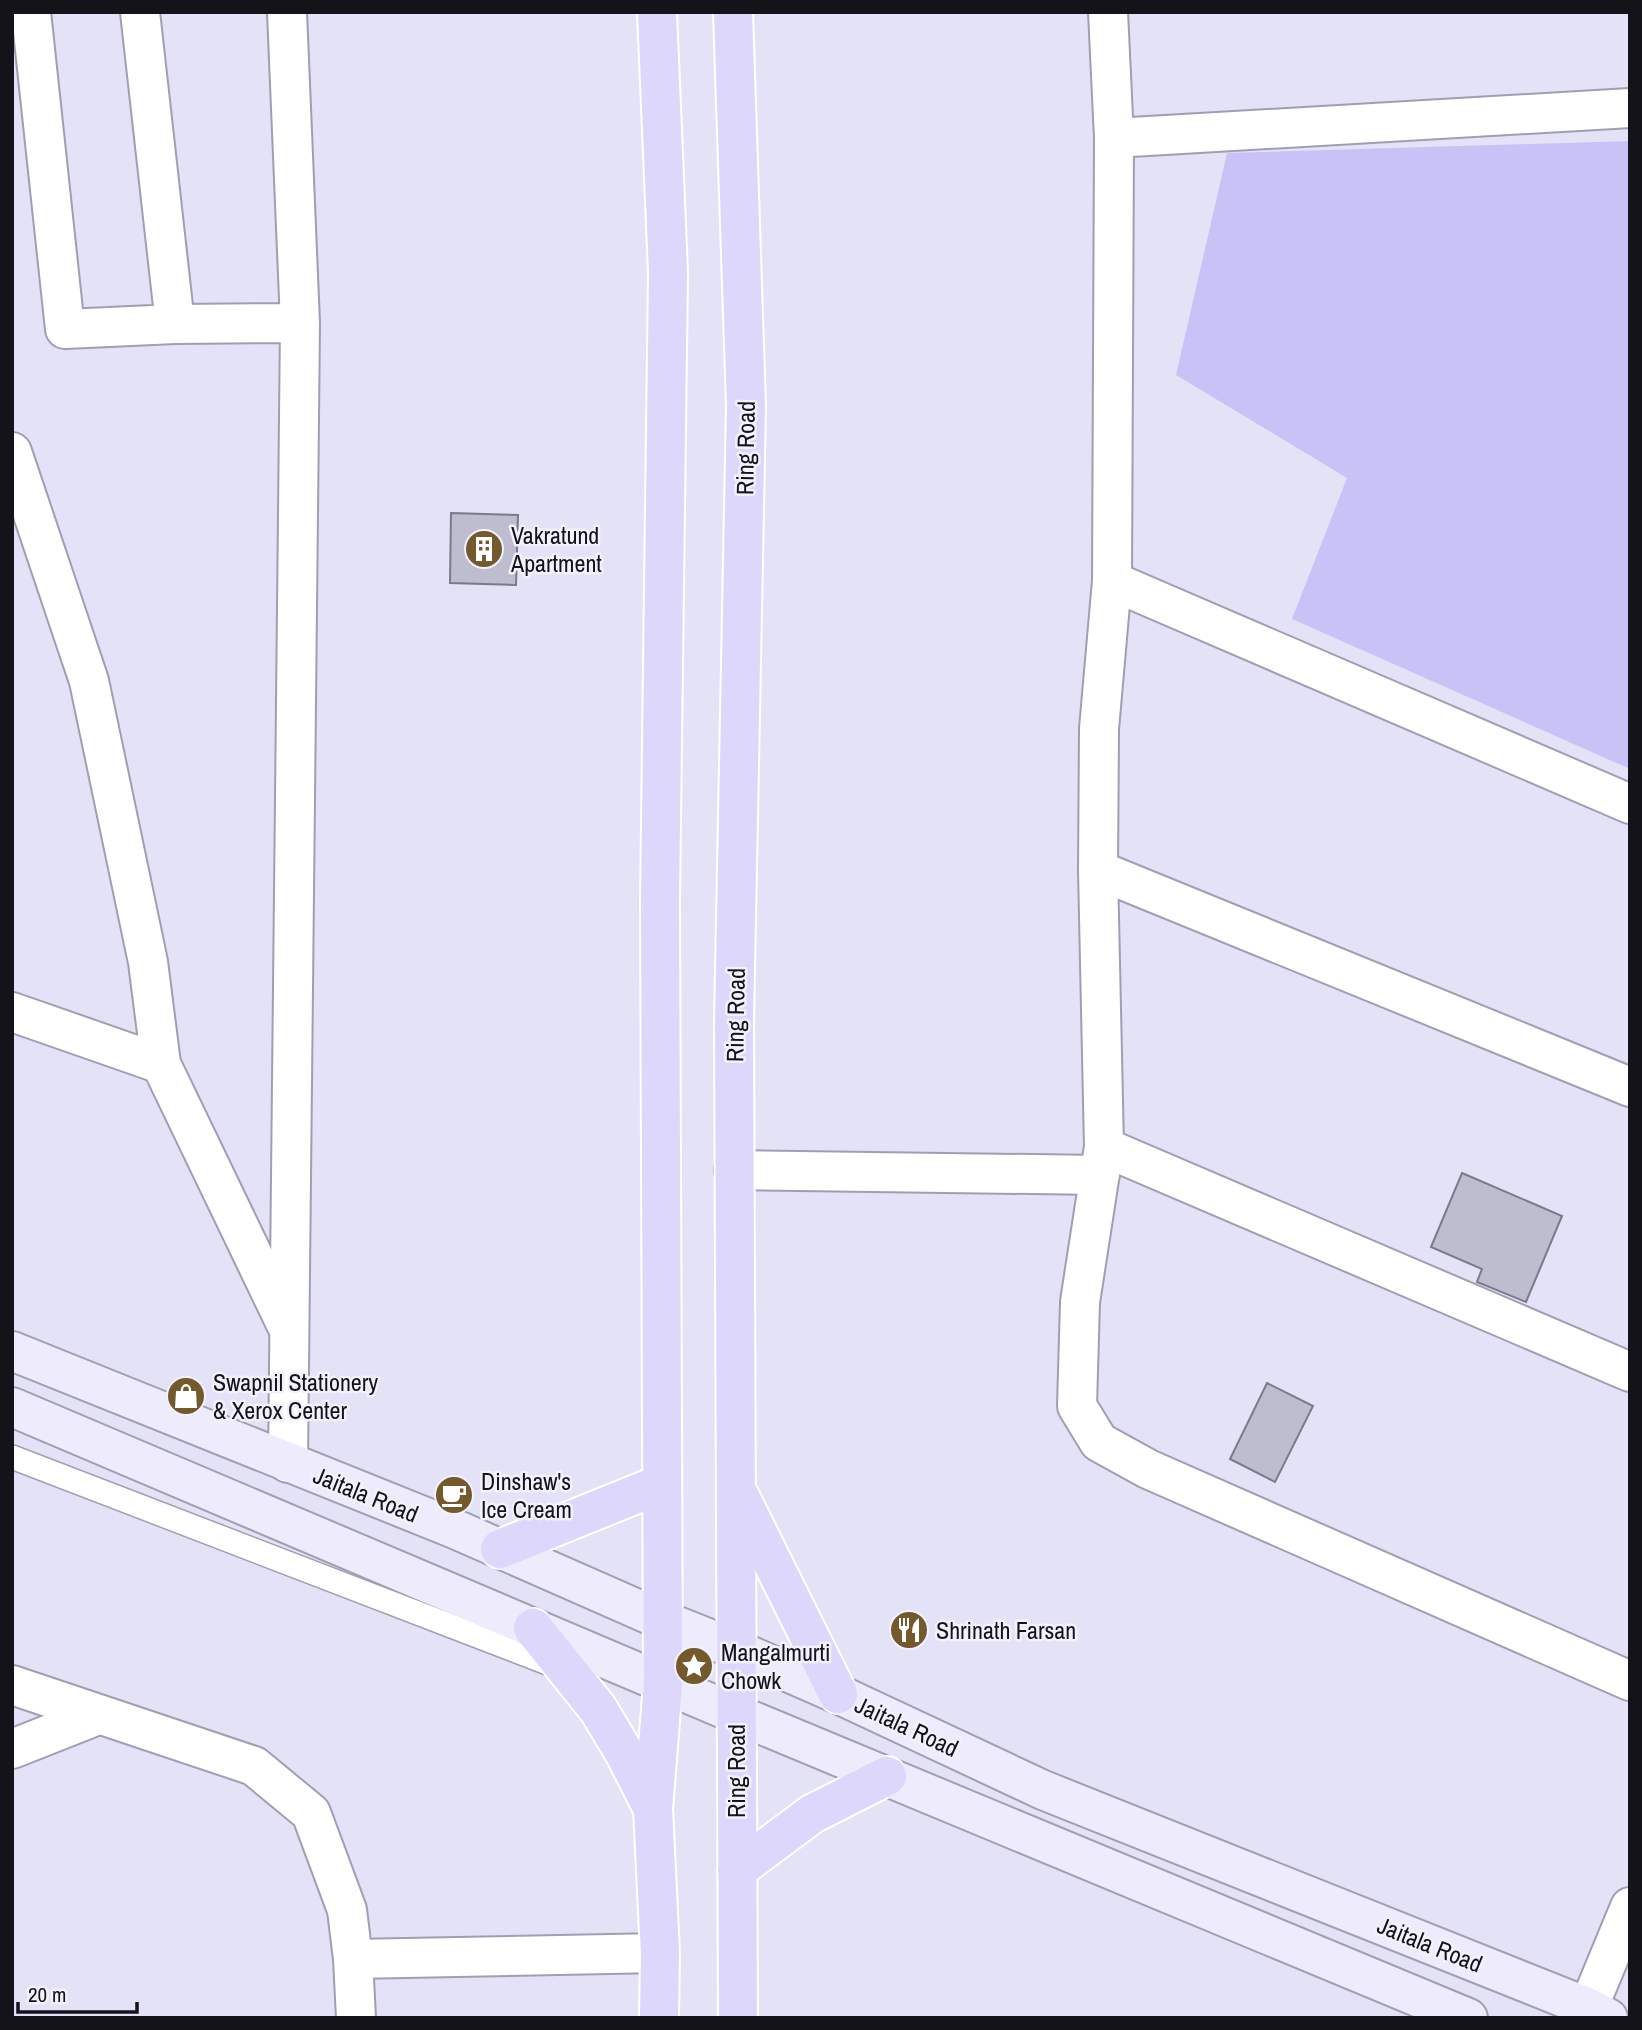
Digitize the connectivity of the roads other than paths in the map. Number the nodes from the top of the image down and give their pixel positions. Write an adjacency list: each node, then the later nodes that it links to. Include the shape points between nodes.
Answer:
1 (31, 12): 10 (street, via 65,329)
2 (140, 12): 10 (street)
3 (286, 12): 9 (street)
4 (657, 12): 26 (main road, via 668,272 660,901)
5 (733, 12): 19 (main road, Ring Road, via 746,407)
6 (1108, 12): 8 (street)
7 (1630, 108): 8 (street)
8 (1114, 138): 12 (street)
9 (300, 323): 10 (street); 20 (street)
10 (175, 324)
11 (12, 452): 16 (street, via 89,681 148,962)
12 (1112, 581): 13 (street); 14 (street, via 1099,729)
13 (1630, 804)
14 (1098, 870): 17 (street); 18 (street)
15 (12, 1012): 16 (street)
16 (161, 1064): 20 (street)
17 (1630, 1087)
18 (1102, 1161): 19 (street); 22 (street); 33 (street, via 1080,1302 1077,1406 1099,1442 1148,1469)
19 (734, 1170): 27 (main road, Ring Road)
20 (290, 1333): 25 (street)
21 (12, 1351): 25 (main road, Jaitala Road)
22 (1630, 1372)
23 (12, 1407): 30 (main road)
24 (12, 1457): 32 (lane)
25 (288, 1463): 28 (main road, Jaitala Road)
26 (662, 1484): 28 (main road); 29 (main road)
27 (735, 1486): 31 (main road, Ring Road); 36 (main road)
28 (500, 1549): 29 (main road, Jaitala Road)
29 (662, 1620): 31 (main road, Jaitala Road); 34 (main road)
30 (533, 1628): 32 (main road); 34 (main road)
31 (735, 1649): 36 (main road, Jaitala Road); 37 (main road, Ring Road)
32 (568, 1670): 41 (main road, via 598,1709)
33 (1630, 1681)
34 (663, 1683): 37 (main road); 41 (main road)
35 (12, 1685): 38 (street)
36 (838, 1693): 46 (main road, Jaitala Road, via 1043,1790)
37 (736, 1714): 40 (main road); 42 (main road, Ring Road)
38 (98, 1715): 39 (street); 45 (street, via 254,1766 311,1813 347,1910)
39 (12, 1749)
40 (887, 1776): 42 (main road, via 812,1814); 50 (main road)
41 (653, 1809): 44 (main road)
42 (737, 1870): 49 (main road, Ring Road)
43 (1630, 1907): 46 (street)
44 (660, 1953): 45 (street); 48 (main road)
45 (353, 1959): 47 (street)
46 (1593, 2014)
47 (356, 2018)
48 (659, 2018)
49 (738, 2018)
50 (1468, 2018)

